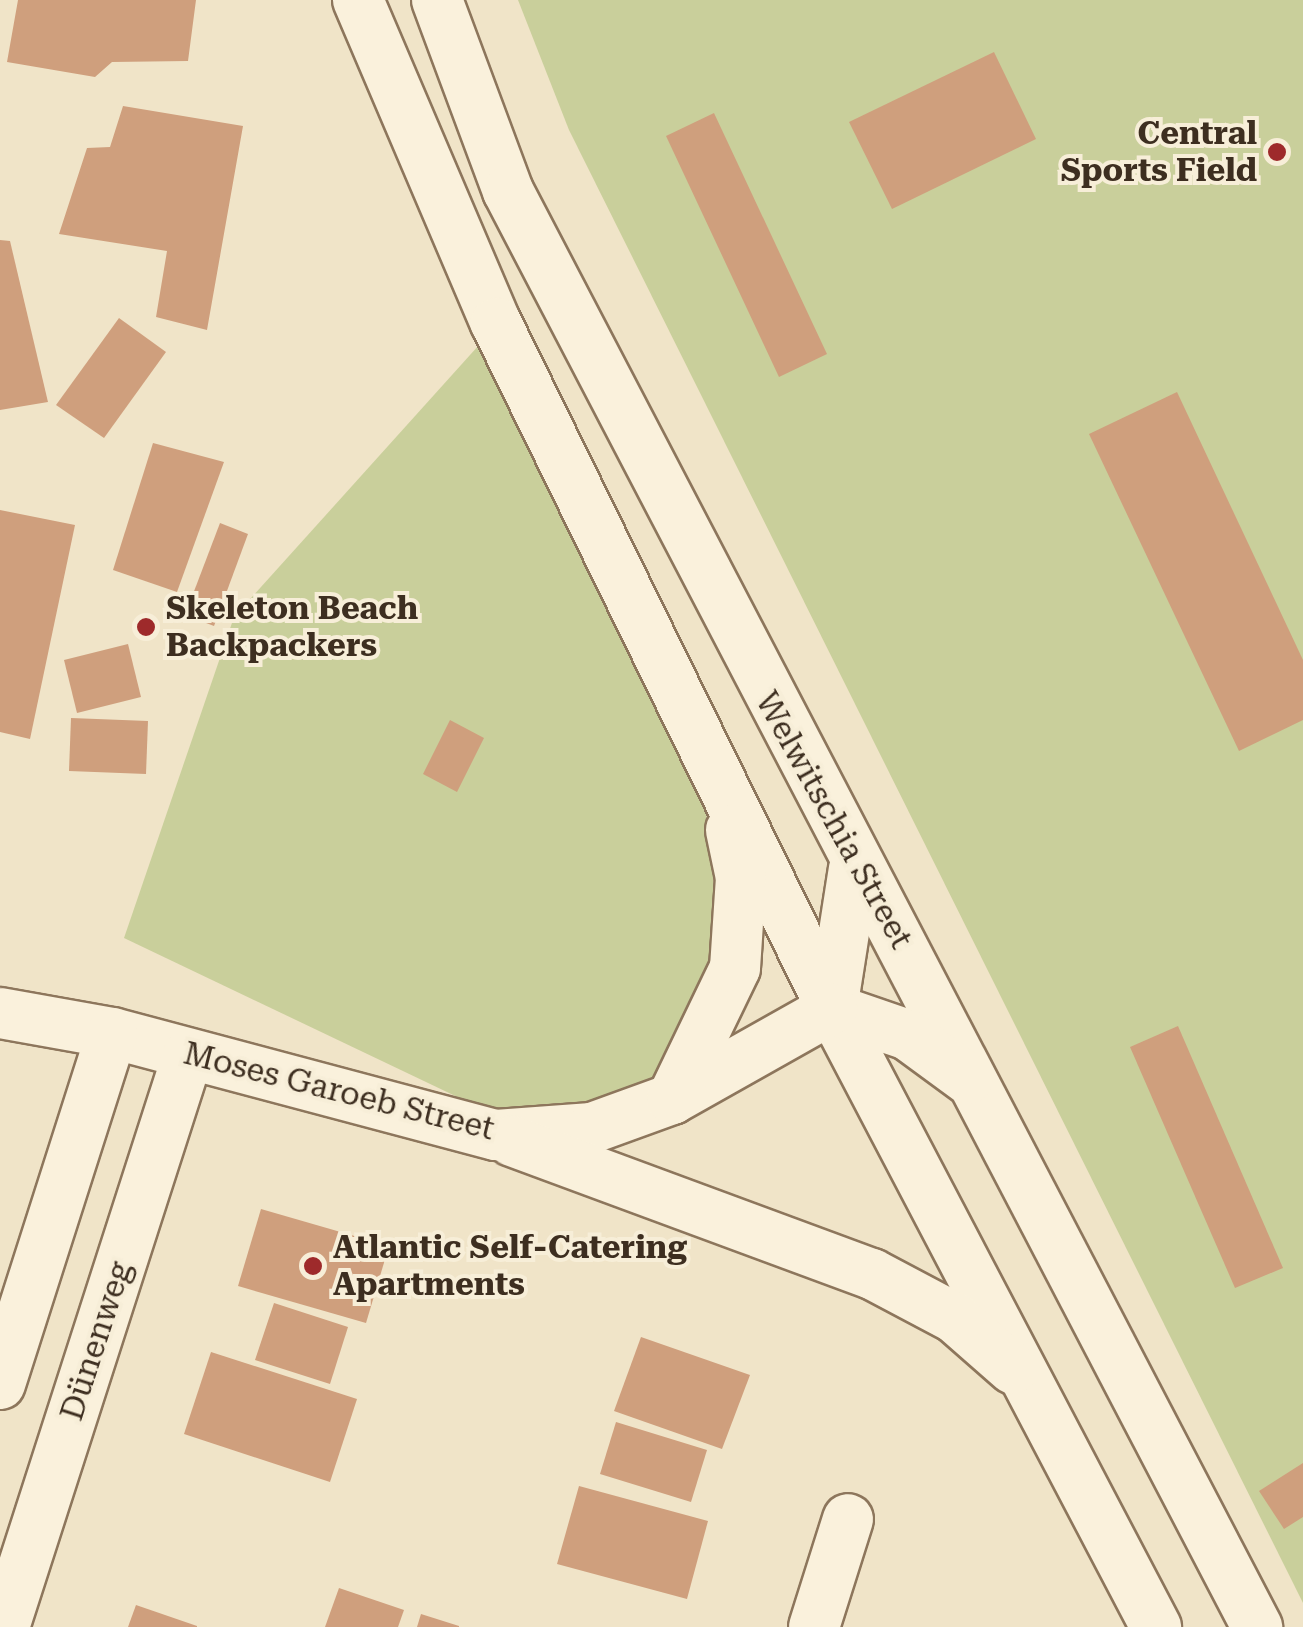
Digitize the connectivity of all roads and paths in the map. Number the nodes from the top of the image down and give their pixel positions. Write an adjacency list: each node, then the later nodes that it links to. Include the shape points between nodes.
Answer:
1 (358, 0): 3 (street, via 489,306)
2 (437, 0): 4 (street, Welwitschia Street, via 508,192)
3 (718, 769): 5 (street); 10 (street, via 741,878 735,968)
4 (854, 869): 5 (street); 9 (street, Welwitschia Street)
5 (832, 1009): 9 (street, via 908,1036); 10 (street, Moses Garoeb Street); 13 (street)
6 (0, 1013): 7 (street, Moses Garoeb Street)
7 (112, 1033): 8 (street, Moses Garoeb Street); 12 (street)
8 (188, 1054): 11 (street, Moses Garoeb Street); 15 (street, Dünenweg)
9 (974, 1084): 18 (street, Welwitschia Street)
10 (672, 1099): 11 (street, Moses Garoeb Street, via 592,1128)
11 (496, 1134): 13 (street, via 872,1274 954,1318)
12 (0, 1384)
13 (1039, 1392): 17 (street)
14 (848, 1519): 16 (street)
15 (4, 1627)
16 (814, 1627)
17 (1156, 1627)
18 (1258, 1627)

